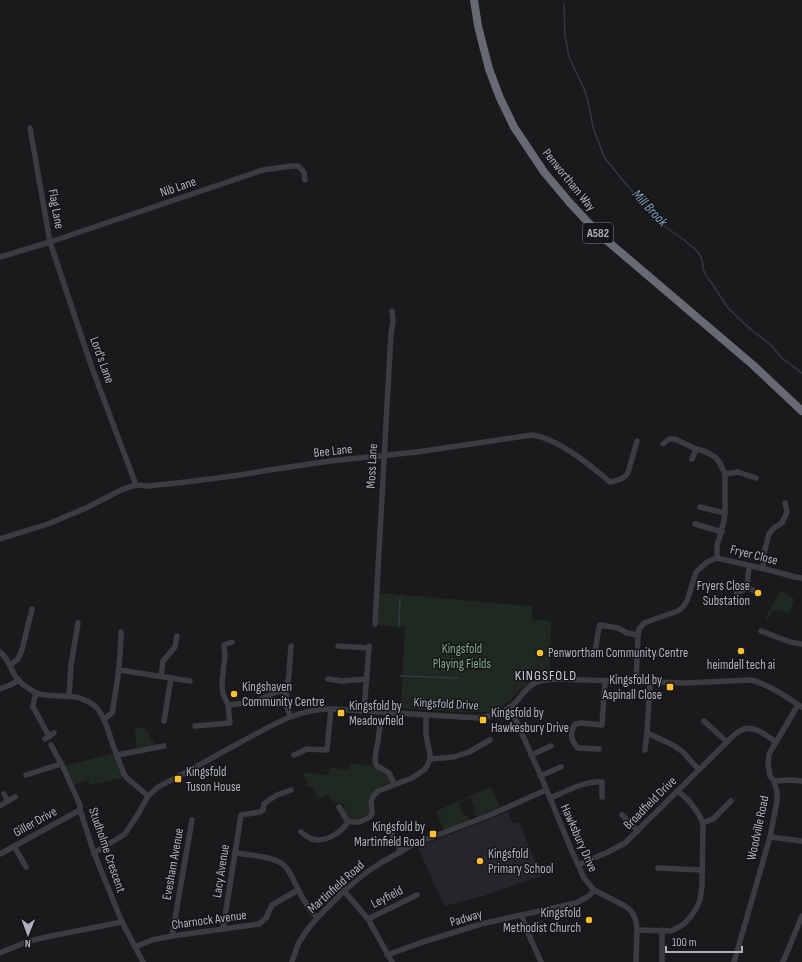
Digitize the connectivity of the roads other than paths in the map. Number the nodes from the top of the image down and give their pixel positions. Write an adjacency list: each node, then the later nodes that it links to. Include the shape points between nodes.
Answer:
1 (474, 0): 7 (highway, Penwortham Way / A582, via 489,69 500,98 514,127 544,172 598,233)
2 (30, 128): 4 (street, Flag Lane)
3 (304, 180): 4 (street, Nib Lane, via 304,172 298,166 263,170)
4 (50, 242): 5 (street, Flag Lane); 15 (street, Lord's Lane, via 92,368)
5 (0, 257)
6 (392, 311): 11 (street, Moss Lane)
7 (802, 410)
8 (637, 441): 11 (street, Bee Lane, via 625,477 610,482 564,448 540,436 532,435)
9 (663, 444): 10 (street, via 669,439 675,439)
10 (696, 449): 12 (street); 13 (street, via 715,457)
11 (384, 457): 15 (street, Bee Lane, via 330,461 186,482); 29 (street, Moss Lane)
12 (692, 459)
13 (725, 474): 14 (street, via 738,472); 18 (street)
14 (756, 478)
15 (136, 485): 21 (street, Bee Lane, via 48,524)
16 (785, 503): 24 (street, via 787,512 782,523 769,534)
17 (700, 507): 18 (street)
18 (725, 513): 20 (street)
19 (695, 524): 20 (street)
20 (722, 532): 22 (street, via 717,546)
21 (0, 539)
22 (717, 558): 23 (street, Fryer Close); 32 (street, Fryer Close, via 696,572 682,608 644,623)
23 (749, 566): 24 (street, Fryer Close); 26 (street, via 750,589)
24 (763, 568): 25 (street, Fryer Close)
25 (802, 578)
26 (737, 593)
27 (32, 609): 44 (street, via 22,650 18,659)
28 (78, 623): 58 (street)
29 (375, 624)
30 (761, 631): 36 (street)
31 (121, 632): 45 (street)
32 (638, 635): 41 (street); 42 (street, via 600,625)
33 (176, 636): 46 (street, via 175,647 163,661)
34 (221, 638): 37 (street)
35 (232, 642): 37 (street)
36 (802, 644)
37 (224, 645): 59 (street, via 222,688)
38 (291, 646): 56 (street)
39 (338, 646): 48 (street, via 369,647)
40 (0, 652): 44 (street)
41 (637, 652): 43 (street); 53 (street)
42 (594, 653)
43 (664, 654)
44 (10, 665): 49 (street)
45 (119, 670): 46 (street); 66 (street, via 112,713)
46 (161, 676): 47 (street)
47 (171, 678): 51 (street); 67 (street)
48 (367, 679): 50 (street); 63 (street)
49 (18, 680): 55 (street); 57 (street)
50 (328, 680)
51 (190, 681)
52 (605, 681): 53 (street, Kingsfold Drive); 61 (street, Kingsfold Drive, via 540,681 533,684); 79 (street, via 602,725 576,724 572,739 578,748)
53 (636, 682): 54 (street, Kingsfold Drive)
54 (650, 682): 60 (street, Kingsfold Drive, via 751,680 771,688); 71 (street)
55 (0, 689)
56 (286, 692): 59 (street, via 278,691 255,702); 65 (street)
57 (36, 693): 58 (street); 72 (street, via 33,707)
58 (69, 696): 66 (street, via 87,700)
59 (228, 705): 70 (street, via 230,723)
60 (800, 706): 75 (street, Woodville Road)
61 (510, 707): 64 (street, Kingsfold Drive, via 497,714 478,718); 83 (street, Hawksbury Drive)
62 (331, 709): 63 (street, Kingsfold Drive); 65 (street, Kingsfold Drive, via 319,709); 82 (street, via 327,750 307,749)
63 (364, 712): 64 (street, Kingsfold Drive)
64 (426, 715): 84 (street)
65 (290, 716): 97 (street, Kingsfold Drive, via 158,787)
66 (104, 719): 81 (street)
67 (164, 721)
68 (704, 721): 74 (street)
69 (380, 725): 92 (street, via 375,762 389,773)
70 (195, 726)
71 (647, 733): 80 (street); 87 (street, via 674,745)
72 (49, 736)
73 (490, 740): 84 (street, via 470,752 454,757)
74 (727, 742): 75 (street, Broadfield Drive, via 748,728 761,732); 87 (street, Broadfield Drive)
75 (776, 742): 90 (street, Woodville Road, via 769,754 768,764 770,776)
76 (51, 745): 85 (street, Studholme Crescent)
77 (551, 746): 83 (street)
78 (160, 749): 81 (street)
79 (599, 749)
80 (645, 750)
81 (117, 755): 97 (street, via 127,778)
82 (294, 755)
83 (531, 755): 89 (street, Hawksbury Drive)
84 (430, 759): 92 (street, via 419,774)
85 (61, 764): 88 (street); 105 (street, Studholme Crescent)
86 (561, 767): 89 (street)
87 (699, 770): 95 (street, Broadfield Drive)
88 (26, 775)
89 (540, 776): 94 (street, Hawksbury Drive)
90 (774, 781): 91 (street); 115 (street, Woodville Road, via 777,801)
91 (802, 781)
92 (394, 784): 110 (street, via 374,795 372,814 369,817 359,822)
93 (291, 790): 108 (street, via 269,800 260,812)
94 (546, 790): 100 (street, Hawksbury Drive); 118 (street, Martinfield Road, via 414,844)
95 (678, 791): 111 (street, via 689,801); 112 (street, Broadfield Drive)
96 (4, 794): 102 (street)
97 (148, 796): 119 (street, Kingsfold Drive, via 125,834)
98 (15, 797): 102 (street)
99 (602, 797): 100 (street, via 602,782 587,782)
100 (550, 798): 122 (street, Hawksbury Drive)
101 (731, 800): 111 (street, via 713,819)
102 (8, 801): 103 (street)
103 (0, 806)
104 (339, 807): 110 (street)
105 (80, 810): 117 (street, Giller Drive); 119 (street, Studholme Crescent)
106 (237, 811): 108 (street)
107 (622, 815): 112 (street)
108 (240, 817): 120 (street, Lacy Avenue)
109 (192, 820): 138 (street, Evesham Avenue)
110 (348, 822): 113 (street, via 340,832 320,840 310,839)
111 (703, 823): 125 (street)
112 (638, 830): 122 (street, Broadfield Drive, via 616,849)
113 (301, 832)
114 (390, 832): 118 (street)
115 (770, 837): 116 (street); 149 (street, Woodville Road)
116 (802, 841)
117 (14, 846): 121 (street, Giller Drive); 123 (street)
118 (401, 852): 128 (street, Martinfield Road, via 368,871)
119 (94, 853): 134 (street, Studholme Crescent)
120 (235, 853): 126 (street, via 270,858 281,863); 135 (street, Lacy Avenue)
121 (0, 854)
122 (578, 865): 127 (street, Hawksbury Drive)
123 (26, 867)
124 (658, 868): 125 (street)
125 (702, 870): 137 (street, via 700,900 696,909 679,927)
126 (298, 890): 132 (street, via 308,909); 135 (street, Charnock Avenue, via 272,905 266,918 259,924)
127 (594, 890): 130 (street, Padway, via 576,903); 136 (street, Hawksbury Drive, via 631,911)
128 (344, 891): 132 (street, Martinfield Road); 133 (street)
129 (417, 895): 133 (street, Leyfield)
130 (522, 915): 142 (street, Padway, via 481,924); 146 (street)
131 (802, 916): 150 (street)
132 (317, 918): 144 (street, Martinfield Road, via 298,944)
133 (368, 919): 142 (street)
134 (122, 922): 140 (street, Studholme Crescent); 141 (street, via 46,937)
135 (223, 929): 138 (street, Charnock Avenue)
136 (637, 930): 137 (street); 147 (street, Hawksbury Drive)
137 (662, 930): 148 (street)
138 (172, 936): 140 (street, Charnock Avenue)
139 (0, 944): 141 (street)
140 (134, 947): 143 (street, Studholme Crescent)
141 (2, 952)
142 (387, 955): 145 (street)
143 (143, 962)
144 (292, 962)
145 (392, 962)
146 (541, 962)
147 (636, 962)
148 (662, 962)
149 (734, 962)
150 (783, 962)

